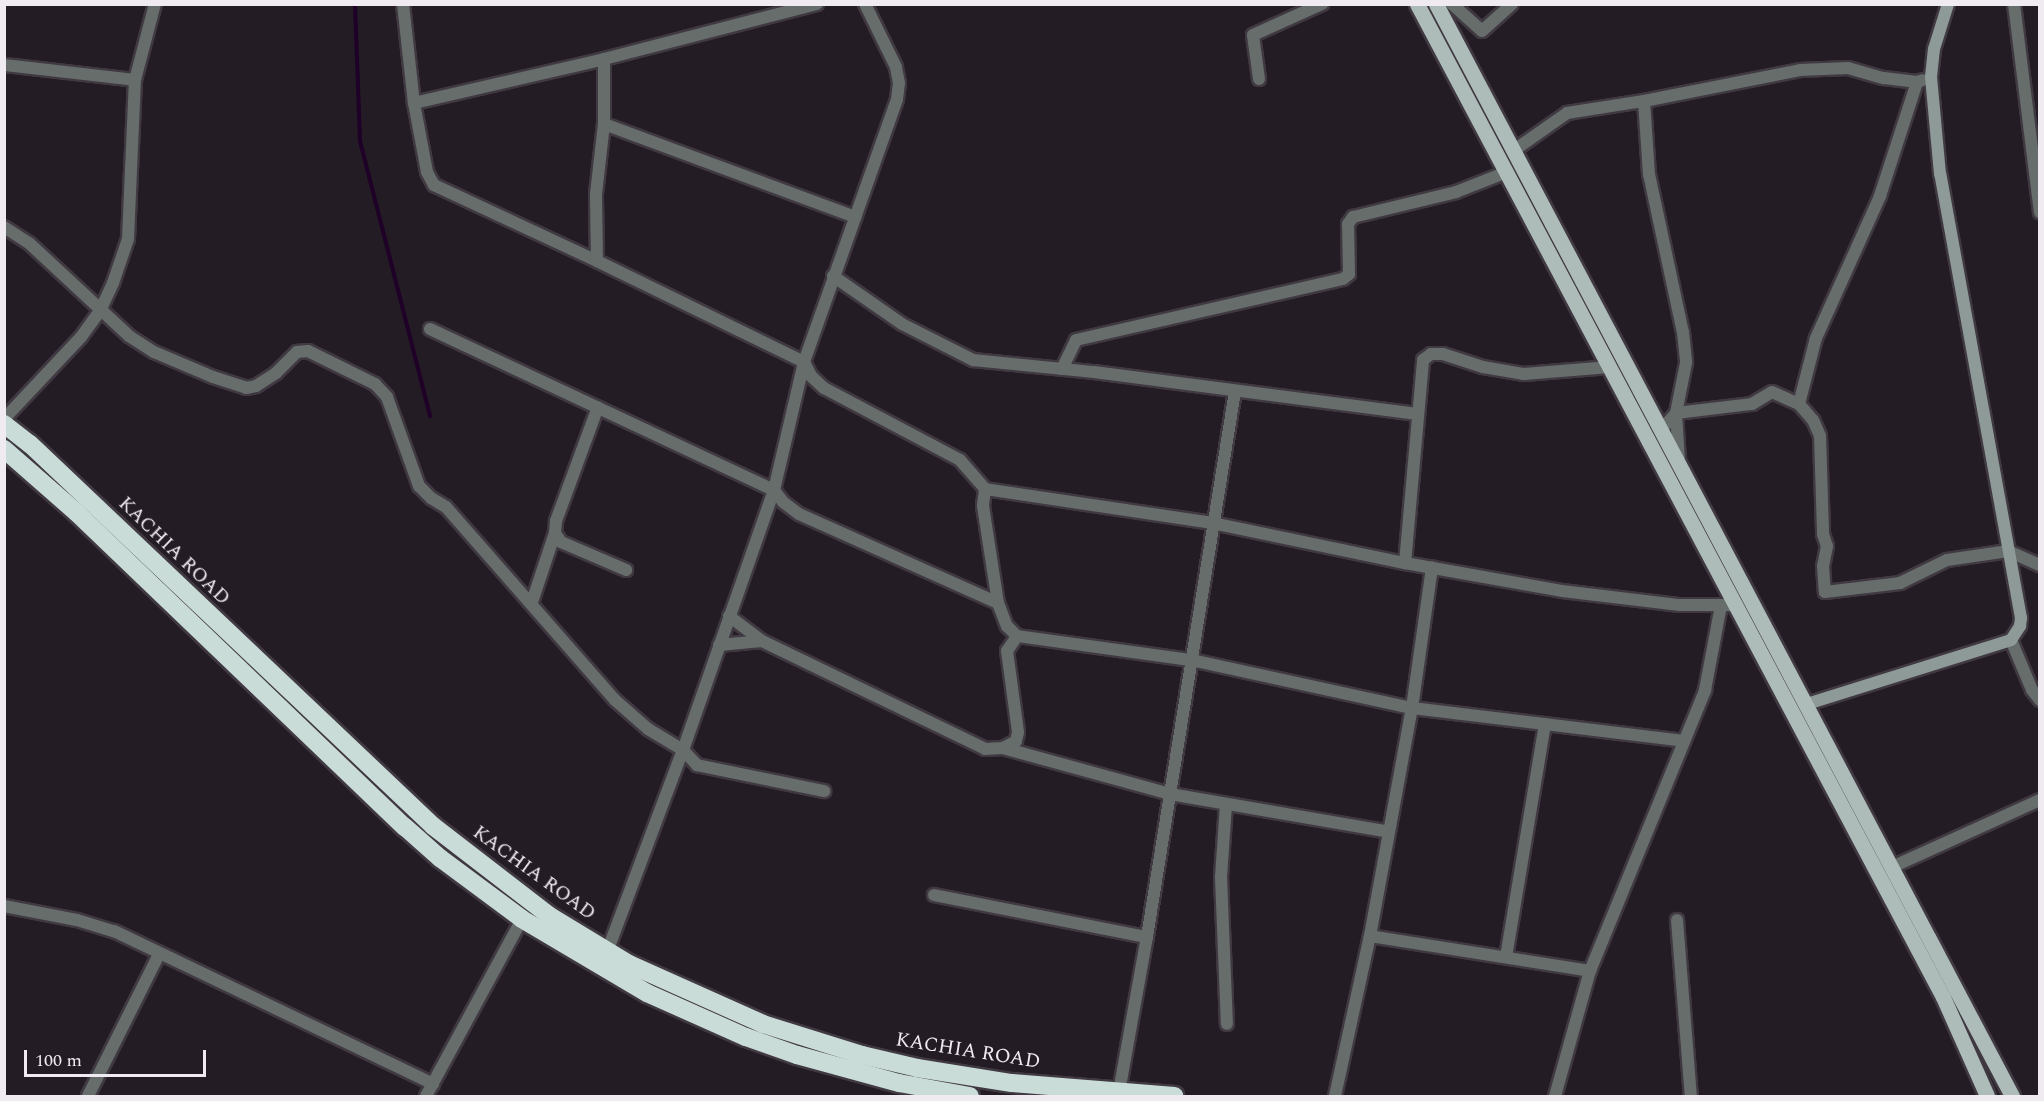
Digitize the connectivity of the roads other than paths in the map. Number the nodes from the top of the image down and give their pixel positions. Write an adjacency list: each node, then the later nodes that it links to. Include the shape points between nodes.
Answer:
1 (154, 4): 16 (street)
2 (403, 4): 21 (street)
3 (817, 4): 12 (street)
4 (865, 4): 27 (street, via 896,67 899,83 897,99)
5 (1322, 4): 15 (street, via 1253,35)
6 (1417, 4): 19 (main road)
7 (1436, 4): 18 (main road)
8 (1452, 4): 9 (street, via 1482,32)
9 (1512, 4)
10 (1948, 4): 14 (street)
11 (2014, 4): 23 (street)
12 (604, 59): 21 (street); 22 (street)
13 (4, 66): 16 (street)
14 (1930, 77): 17 (street); 49 (street, via 1940,174)
15 (1259, 79)
16 (135, 80): 31 (street, via 128,239)
17 (1917, 82): 20 (street, via 1848,68 1800,70); 37 (street, via 1880,196 1816,338)
18 (1479, 86): 19 (main road); 24 (main road)
19 (1465, 93): 25 (main road)
20 (1644, 101): 24 (street, via 1567,113); 40 (street, via 1649,174 1683,332 1686,363)
21 (414, 103): 29 (street, via 427,172 434,185)
22 (604, 124): 27 (street); 29 (street, via 596,194)
23 (2034, 132): 26 (street)
24 (1513, 151): 42 (main road)
25 (1507, 172): 34 (main road); 35 (street, via 1456,192 1353,217 1348,224 1349,274 1343,279 1076,340)
26 (2040, 212)
27 (855, 217): 30 (street)
28 (4, 227): 31 (street, via 29,243)
29 (597, 261): 33 (street)
30 (833, 276): 33 (street); 35 (street, via 902,324 973,360)
31 (100, 311): 41 (street); 54 (street, via 154,352 246,388 276,373 297,352 308,351 375,384 387,397 419,486 446,507)
32 (430, 329): 38 (street)
33 (804, 362): 45 (street, via 824,388 960,460); 46 (street)
34 (1610, 367): 39 (street, via 1524,374 1431,354 1423,360); 56 (main road)
35 (1062, 369): 36 (street)
36 (1235, 391): 39 (street); 47 (street)
37 (1799, 404): 40 (street, via 1772,392 1752,404); 49 (street, via 1821,436 1823,534 1827,546 1823,566 1825,592 1900,583 1947,560)
38 (598, 408): 46 (street); 48 (street)
39 (1417, 414): 50 (street)
40 (1676, 414): 42 (street); 44 (street)
41 (4, 422): 82 (highway, KACHIA ROAD, via 433,826 532,903)
42 (1660, 431): 44 (main road)
43 (4, 448): 78 (highway, KACHIA ROAD, via 405,827)
44 (1679, 466): 64 (main road)
45 (985, 489): 47 (street); 55 (street, via 983,506)
46 (774, 490): 55 (street, via 799,514); 57 (street)
47 (1213, 523): 50 (street); 62 (street)
48 (555, 533): 53 (street, via 561,543); 54 (street)
49 (2008, 551): 51 (street); 59 (street, via 2021,618)
50 (1406, 562): 52 (street)
51 (2040, 565)
52 (1432, 567): 56 (street, via 1621,599); 65 (street)
53 (626, 570)
54 (532, 602): 69 (street, via 615,700 648,729)
55 (998, 603): 58 (street, via 1007,626)
56 (1728, 605): 67 (street, via 1705,690); 96 (main road, via 1943,997)
57 (729, 616): 60 (street); 61 (street)
58 (1017, 636): 62 (street); 68 (street, via 1007,651 1018,732 1016,741)
59 (2011, 640): 63 (street); 64 (street)
60 (762, 641): 61 (street); 68 (street, via 985,749)
61 (719, 645): 69 (street)
62 (1191, 660): 65 (street); 71 (street)
63 (2040, 700)
64 (1807, 704): 75 (main road)
65 (1412, 708): 66 (street); 74 (street)
66 (1545, 724): 67 (street); 84 (street)
67 (1684, 741): 85 (street)
68 (1003, 748): 71 (street)
69 (683, 750): 70 (street, via 697,765); 82 (street)
70 (824, 791)
71 (1170, 794): 73 (street); 80 (street)
72 (2040, 800): 75 (street)
73 (1226, 804): 74 (street); 86 (street, via 1221,877)
74 (1389, 832): 81 (street)
75 (1892, 867): 97 (main road)
76 (934, 895): 80 (street)
77 (4, 906): 83 (street, via 114,931)
78 (522, 919): 87 (street); 91 (highway, KACHIA ROAD, via 647,993 746,1037 899,1083)
79 (1677, 920): 95 (street)
80 (1147, 936): 88 (street)
81 (1370, 936): 84 (street); 93 (street)
82 (607, 952): 88 (highway, KACHIA ROAD, via 763,1024 862,1055 992,1080)
83 (159, 954): 87 (street); 89 (street)
84 (1506, 957): 85 (street)
85 (1590, 971): 94 (street)
86 (1227, 1024)
87 (433, 1084): 90 (street)
88 (1119, 1092): 92 (highway, KACHIA ROAD)
89 (88, 1096)
90 (426, 1096)
91 (970, 1096)
92 (1173, 1096)
93 (1335, 1096)
94 (1555, 1096)
95 (1691, 1096)
96 (1987, 1096)
97 (2012, 1096)

